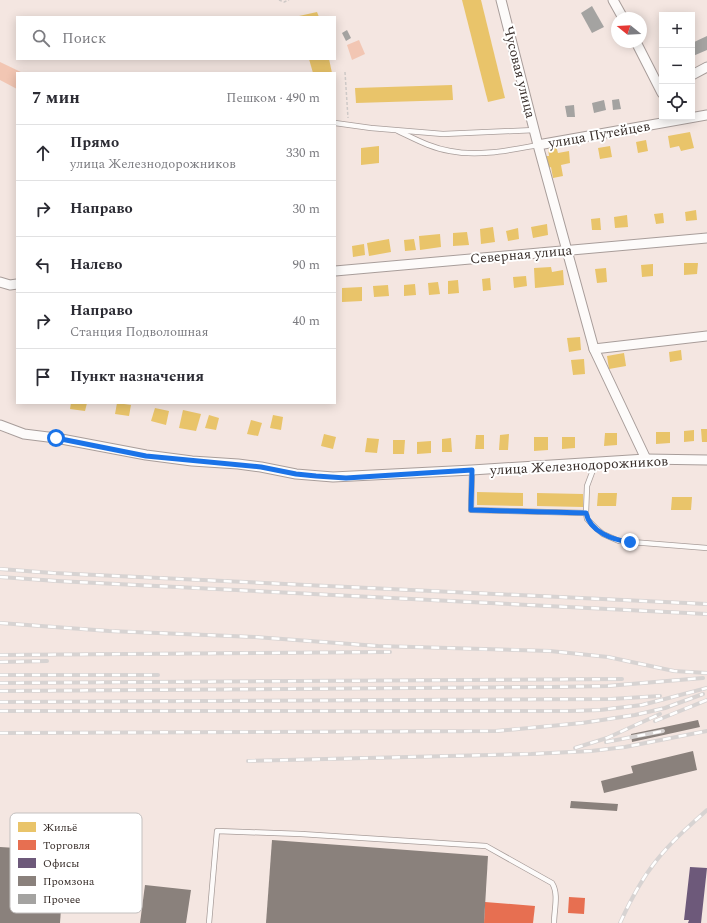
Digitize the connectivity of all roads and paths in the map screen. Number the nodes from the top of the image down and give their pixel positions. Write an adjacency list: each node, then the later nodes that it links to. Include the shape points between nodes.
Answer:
1 (279, 0): 2 (path)
2 (289, 0)
3 (501, 0): 17 (street, Чусовая улица)
4 (613, 0): 5 (street)
5 (620, 12)
6 (639, 48): 10 (street)
7 (707, 67): 9 (street)
8 (345, 72): 15 (path)
9 (695, 73)
10 (659, 85)
11 (707, 115): 12 (street, улица Путейцев)
12 (695, 116)
13 (666, 120): 18 (street, улица Путейцев)
14 (336, 123): 15 (lane)
15 (349, 125): 16 (lane)
16 (395, 130): 17 (lane, via 443,134); 18 (lane, via 427,145 451,152 503,152)
17 (535, 130): 18 (street, Чусовая улица)
18 (538, 145): 20 (street, Чусовая улица)
19 (707, 238): 20 (street, Северная улица)
20 (568, 250): 21 (street, Северная улица); 25 (street, Чусовая улица)
21 (336, 271)
22 (0, 282): 23 (street)
23 (16, 284)
24 (707, 336): 25 (street)
25 (594, 349): 27 (street, Чусовая улица)
26 (0, 425): 30 (street, улица Железнодорожников, via 24,434 146,456 253,466 316,476 346,478)
27 (646, 459): 28 (street, улица Железнодорожников); 29 (street, улица Железнодорожников)
28 (707, 460)
29 (596, 462): 30 (street, улица Железнодорожников); 31 (lane, via 587,486)
30 (472, 470): 31 (lane, via 471,510)
31 (586, 513): 32 (lane, via 587,519 597,529 619,541)
32 (707, 548)
33 (209, 923): 34 (lane, via 217,831 486,846 552,883 556,896)
34 (554, 923)

